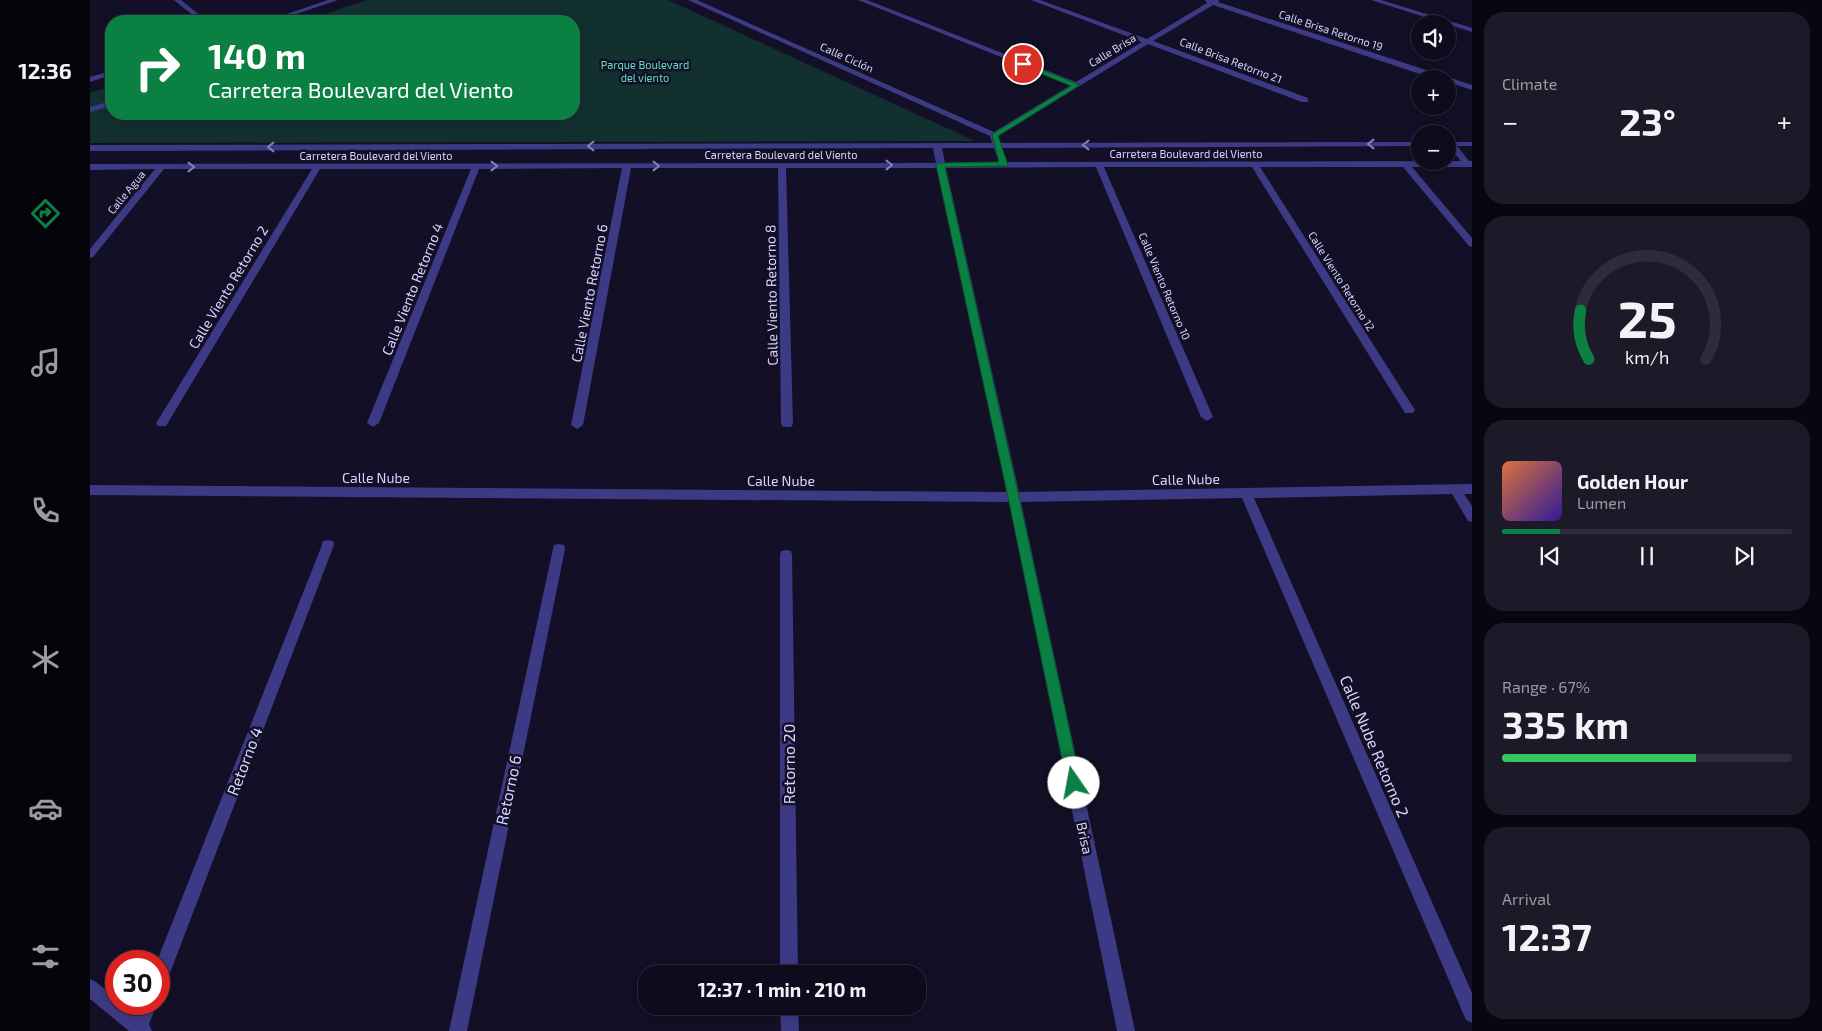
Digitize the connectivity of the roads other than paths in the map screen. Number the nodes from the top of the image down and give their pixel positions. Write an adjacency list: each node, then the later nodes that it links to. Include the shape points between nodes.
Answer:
1 (177, 0): 8 (street)
2 (335, 0): 9 (street)
3 (691, 0): 21 (street, Calle Ciclón)
4 (861, 0): 16 (street)
5 (1034, 0): 11 (street, Calle Brisa Retorno 21)
6 (1374, 0): 10 (street)
7 (1211, 1): 11 (street, Calle Brisa); 12 (street, Calle Brisa Retorno 19)
8 (196, 15)
9 (288, 15)
10 (1472, 30)
11 (1149, 41): 16 (street, Calle Brisa); 18 (street, Calle Brisa Retorno 21)
12 (1416, 70)
13 (105, 75): 14 (street)
14 (90, 80)
15 (1456, 83): 17 (street)
16 (1076, 85): 21 (street, Calle Brisa)
17 (1472, 88)
18 (1304, 100)
19 (105, 105): 20 (street)
20 (90, 110)
21 (994, 135): 25 (street)
22 (1411, 144): 25 (street, Carretera Boulevard del Viento, one-way to 25)
23 (1456, 144): 24 (street)
24 (1472, 144)
25 (997, 145): 26 (street, Carretera Boulevard del Viento); 35 (street)
26 (937, 146): 27 (street, Carretera Boulevard del Viento, one-way to 27); 34 (street, Brisa)
27 (90, 148)
28 (1456, 151): 32 (street)
29 (1099, 164): 30 (street, Carretera Boulevard del Viento); 35 (street, Carretera Boulevard del Viento); 44 (street, Calle Viento Retorno 10)
30 (1254, 164): 31 (street, Carretera Boulevard del Viento); 43 (street, Calle Viento Retorno 12)
31 (1406, 164): 32 (street, Carretera Boulevard del Viento); 41 (street)
32 (1470, 164)
33 (782, 165): 34 (street, Carretera Boulevard del Viento, one-way to 34); 38 (street, Carretera Boulevard del Viento, one-way to 33); 47 (street, Calle Viento Retorno 8)
34 (940, 165): 35 (street, Carretera Boulevard del Viento); 53 (street, Brisa)
35 (1004, 165)
36 (318, 166): 37 (street, Carretera Boulevard del Viento); 40 (street, Carretera Boulevard del Viento, one-way to 36); 45 (street, Calle Viento Retorno 2)
37 (476, 166): 38 (street, Carretera Boulevard del Viento, one-way to 38); 46 (street, Calle Viento Retorno 4)
38 (627, 166): 48 (street, Calle Viento Retorno 6)
39 (90, 167): 40 (street, Carretera Boulevard del Viento)
40 (161, 167): 42 (street, Calle Agua)
41 (1472, 244)
42 (90, 255)
43 (1408, 410)
44 (1208, 417)
45 (162, 423)
46 (373, 423)
47 (787, 424)
48 (577, 425)
49 (1455, 489): 50 (street, Calle Nube); 52 (street, Calle Nube); 54 (street)
50 (1472, 489)
51 (90, 490): 53 (street, Calle Nube)
52 (1246, 493): 53 (street, Calle Nube); 61 (street, Calle Nube Retorno 2)
53 (1014, 497): 67 (street, Brisa)
54 (1472, 516)
55 (328, 545): 58 (street, Retorno 4)
56 (558, 549): 65 (street, Retorno 6)
57 (786, 555): 59 (street, Retorno 20)
58 (170, 950)
59 (789, 965)
60 (90, 988): 64 (street)
61 (1472, 1014)
62 (145, 1015): 64 (street)
63 (790, 1015): 66 (street)
64 (141, 1029)
65 (458, 1031)
66 (790, 1031)
67 (1126, 1031)

